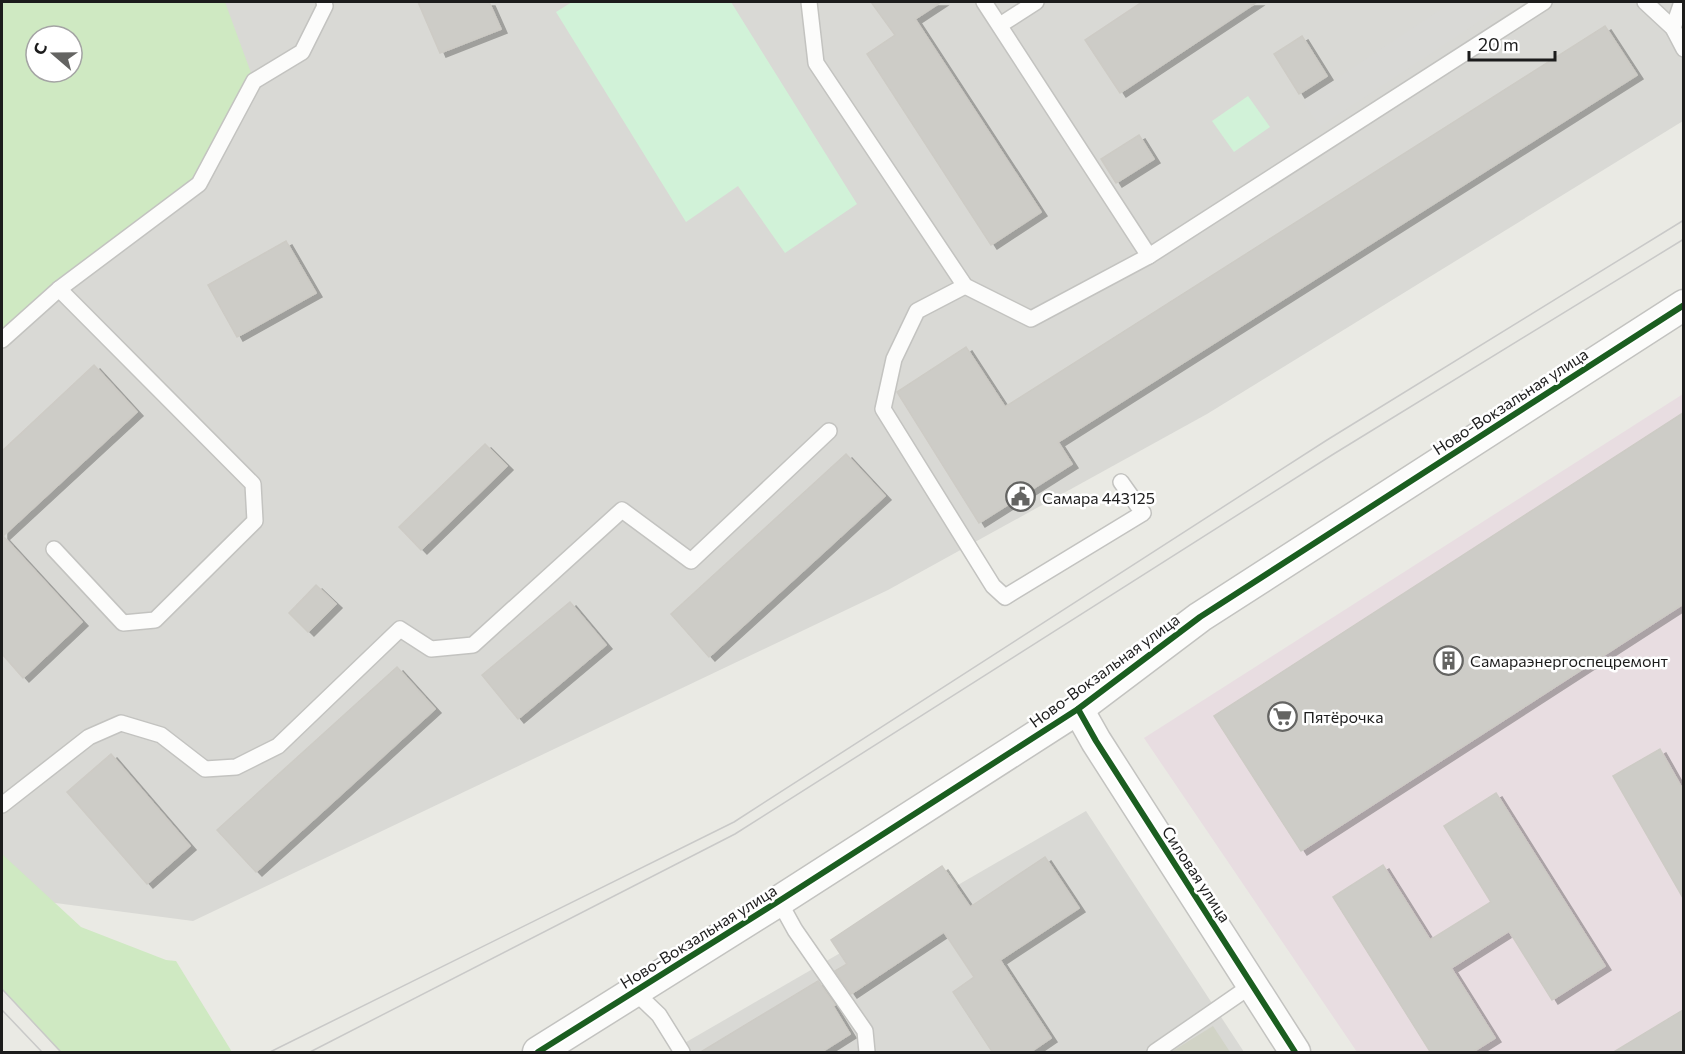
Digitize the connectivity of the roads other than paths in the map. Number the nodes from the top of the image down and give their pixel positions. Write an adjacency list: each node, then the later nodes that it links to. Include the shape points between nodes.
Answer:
1 (324, 2): 13 (lane, via 302,52 254,81 200,184)
2 (809, 2): 12 (lane, via 816,63)
3 (984, 2): 8 (lane)
4 (1036, 2): 8 (lane)
5 (1544, 2): 11 (lane)
6 (1645, 2): 9 (lane)
7 (1682, 2): 9 (lane)
8 (999, 25): 11 (lane)
9 (1674, 28): 10 (lane)
10 (1683, 49)
11 (1149, 256): 12 (lane, via 1031,319)
12 (965, 286): 17 (lane, via 917,311 894,359 883,409 993,585 1005,597 1143,513)
13 (59, 289): 15 (lane); 18 (lane, via 253,484 255,521 155,620 123,623)
14 (1683, 305): 19 (street, Ново-Вокзальная улица, via 1200,617)
15 (2, 340)
16 (830, 431): 20 (lane, via 690,561 622,510 473,645 431,649 400,629 278,746 236,767 205,769 161,735 121,723 89,737)
17 (1121, 482)
18 (54, 549)
19 (1078, 709): 21 (street, Ново-Вокзальная улица); 22 (street, Силовая улица)
20 (2, 805)
21 (779, 901): 23 (street, Ново-Вокзальная улица); 26 (lane, via 865,1031)
22 (1252, 985): 27 (lane); 28 (street, Силовая улица)
23 (635, 992): 24 (street, Ново-Вокзальная улица); 25 (lane, via 659,1015)
24 (538, 1053)
25 (682, 1053)
26 (867, 1053)
27 (1155, 1053)
28 (1295, 1053)

